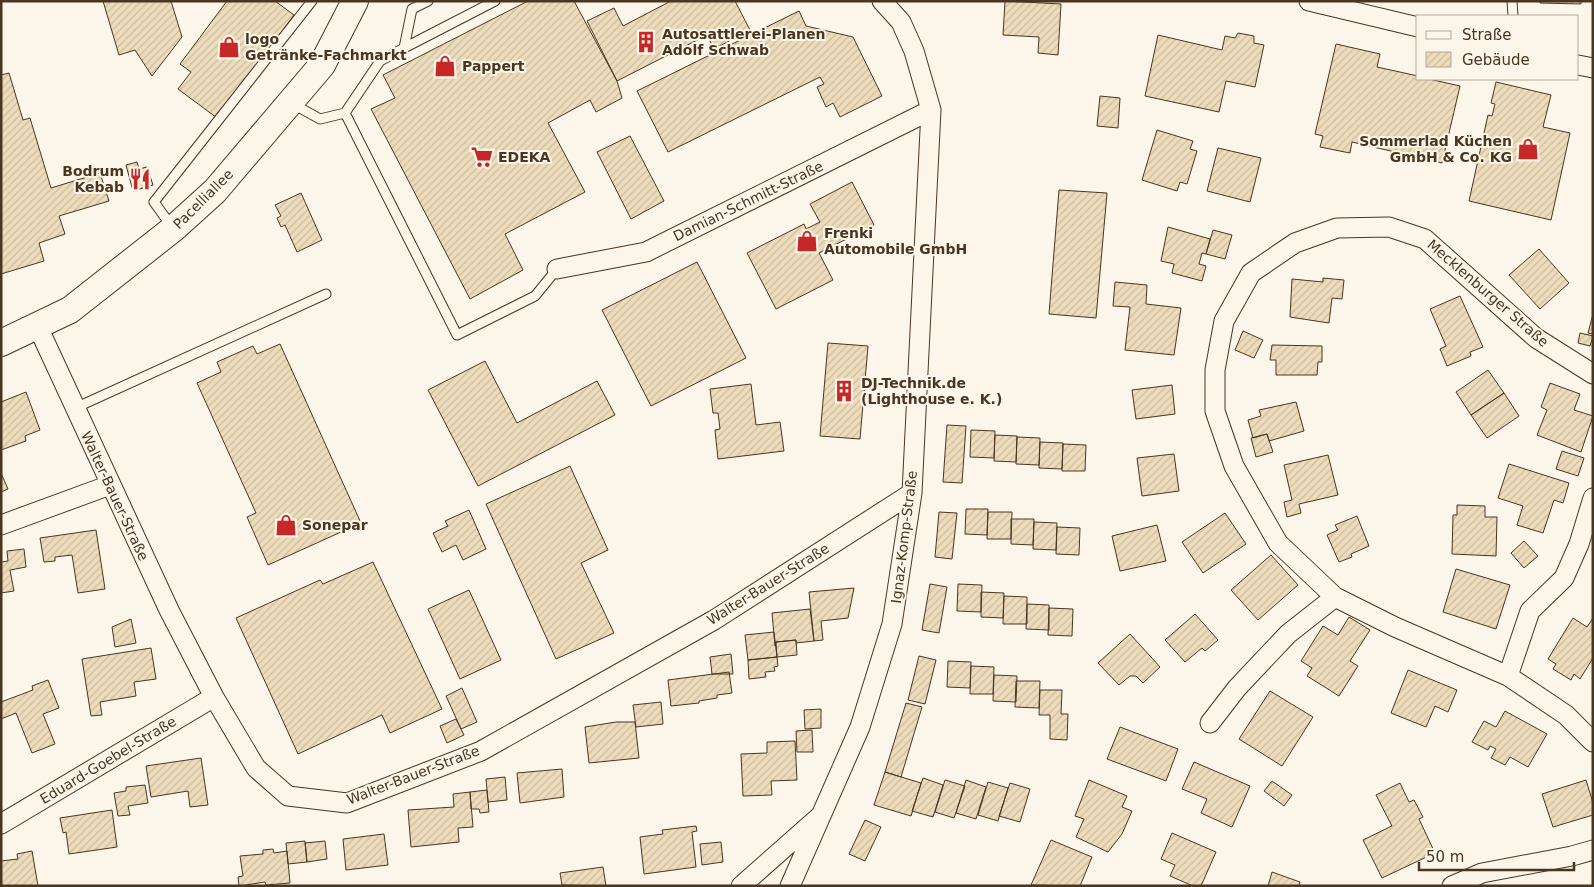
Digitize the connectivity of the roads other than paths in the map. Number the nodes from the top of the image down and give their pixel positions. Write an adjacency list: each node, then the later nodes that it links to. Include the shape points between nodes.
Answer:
1 (312, 1): 16 (lane, via 154,202)
2 (355, 1): 13 (main road, Pacelliallee, via 322,65)
3 (428, 1): 10 (lane, via 412,9)
4 (495, 1): 10 (lane)
5 (882, 1): 14 (street, Ignaz-Komp-Straße, via 901,22 914,51)
6 (1309, 1): 9 (street)
7 (1512, 1): 8 (lane)
8 (1513, 15)
9 (1416, 27)
10 (404, 48): 15 (lane, via 380,61)
11 (1579, 65): 12 (street)
12 (1593, 68)
13 (290, 103): 15 (lane, via 320,119); 16 (main road, Pacelliallee, via 215,191)
14 (932, 110): 17 (street, Damian-Schmitt-Straße, via 646,252); 24 (street, Ignaz-Komp-Straße)
15 (345, 113): 17 (lane, via 458,335 535,296)
16 (173, 228): 19 (main road, Pacelliallee, via 70,310)
17 (557, 269)
18 (326, 294): 22 (lane)
19 (38, 327): 20 (main road, Pacelliallee); 22 (street, Walter-Bauer-Straße)
20 (1, 343)
21 (1593, 374): 27 (street, Mecklenburger Straße, via 1536,338 1425,239 1389,227 1337,228 1295,243 1251,272 1224,321 1215,370 1215,411 1234,466 1278,543)
22 (74, 408): 23 (street, Walter-Bauer-Straße)
23 (110, 485): 26 (street); 29 (street, Walter-Bauer-Straße)
24 (912, 493): 29 (street, Walter-Bauer-Straße, via 714,620 481,750 346,803 288,796 256,768); 32 (street, Ignaz-Komp-Straße, via 892,624 860,728)
25 (1593, 498): 28 (street, via 1579,544 1564,578 1530,611)
26 (1, 525)
27 (1335, 597): 28 (street, Mecklenburger Straße); 30 (street, via 1288,634 1237,688)
28 (1508, 676): 31 (street, Mecklenburger Straße, via 1566,715)
29 (214, 697): 33 (street, Eduard-Goebel-Straße)
30 (1210, 723)
31 (1593, 742)
32 (823, 813): 35 (street); 36 (street, Ignaz-Komp-Straße)
33 (1, 824)
34 (1593, 850): 37 (street, via 1482,873)
35 (741, 886)
36 (790, 886)
37 (1452, 886)

